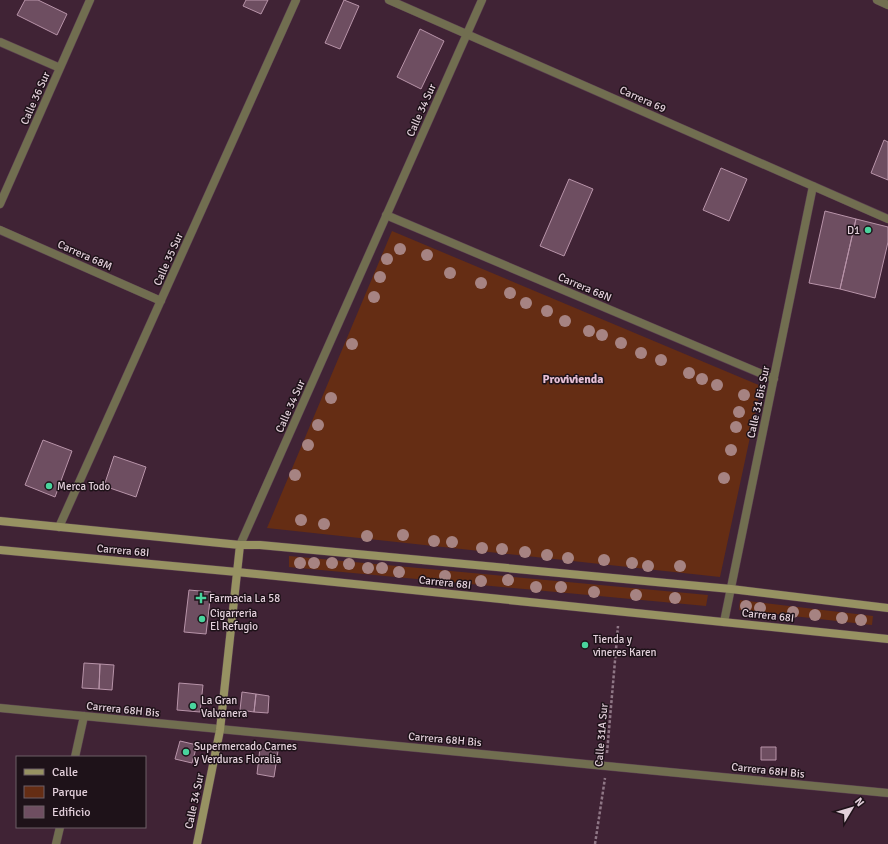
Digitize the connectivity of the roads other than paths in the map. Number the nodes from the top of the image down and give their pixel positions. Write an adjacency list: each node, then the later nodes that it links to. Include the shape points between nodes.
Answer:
1 (90, 0): 9 (street, Calle 36 Sur)
2 (296, 0): 15 (street, Calle 35 Sur)
3 (389, 0): 7 (street, Carrera 69)
4 (482, 0): 7 (street, Calle 34 Sur)
5 (876, 0): 6 (street)
6 (888, 5)
7 (467, 34): 10 (street, Carrera 69); 12 (street, Calle 34 Sur)
8 (0, 42): 9 (street)
9 (60, 68): 11 (street, Calle 36 Sur)
10 (814, 186): 13 (street, Carrera 69); 16 (street, Calle 31 Bis Sur)
11 (0, 204)
12 (386, 215): 16 (street, Carrera 68N); 19 (street, Calle 34 Sur)
13 (888, 219)
14 (0, 230): 15 (street, Carrera 68M)
15 (161, 301): 18 (street, Calle 35 Sur)
16 (774, 379): 22 (street, Calle 31 Bis Sur)
17 (0, 521): 18 (street, Carrera 68I)
18 (59, 527): 19 (street, Carrera 68I)
19 (240, 545): 21 (street, Calle 34 Sur); 22 (street, Carrera 68I)
20 (0, 550): 21 (street, Carrera 68I)
21 (237, 572): 24 (street, Carrera 68I); 28 (street, Calle 34 Sur)
22 (731, 589): 23 (street, Carrera 68I); 24 (street, Calle 31 Bis Sur)
23 (888, 608)
24 (724, 622): 25 (street, Carrera 68I)
25 (888, 639)
26 (0, 708): 27 (street, Carrera 68H Bis)
27 (84, 716): 28 (street, Carrera 68H Bis); 29 (street)
28 (220, 730): 30 (street, Carrera 68H Bis); 33 (street, Calle 34 Sur)
29 (75, 756)
30 (888, 793)
31 (60, 828): 32 (street)
32 (56, 844)
33 (197, 844)

